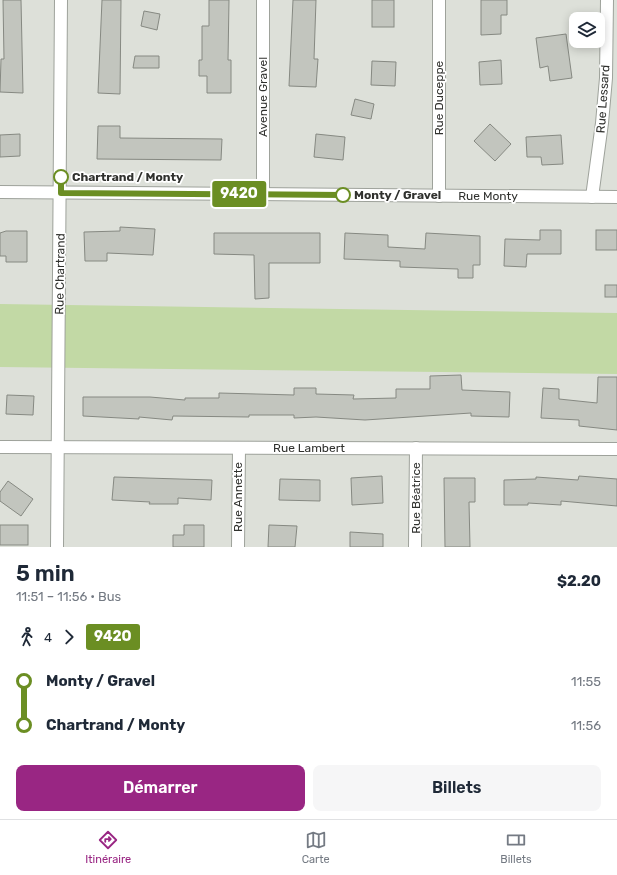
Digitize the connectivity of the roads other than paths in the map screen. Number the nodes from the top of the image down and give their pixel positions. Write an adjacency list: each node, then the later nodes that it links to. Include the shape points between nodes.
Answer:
1 (61, 0): 6 (street, Rue Chartrand)
2 (263, 0): 7 (street, Avenue Gravel)
3 (439, 0): 8 (street, Rue Duceppe)
4 (606, 0): 9 (street, Rue Lessard, via 606,78)
5 (0, 192): 6 (street, Rue Monty)
6 (61, 193): 7 (street, Rue Monty); 12 (street, Rue Chartrand)
7 (263, 194): 8 (street, Rue Monty)
8 (439, 196): 9 (street, Rue Monty)
9 (592, 197): 10 (street, Rue Monty)
10 (617, 197)
11 (0, 447): 12 (street, Rue Lambert)
12 (58, 447): 13 (street, Rue Lambert); 16 (street, Rue Chartrand)
13 (239, 448): 14 (street, Rue Lambert); 17 (street, Rue Annette)
14 (416, 448): 15 (street, Rue Lambert); 18 (street, Rue Béatrice)
15 (617, 449)
16 (57, 547)
17 (238, 547)
18 (415, 547)

